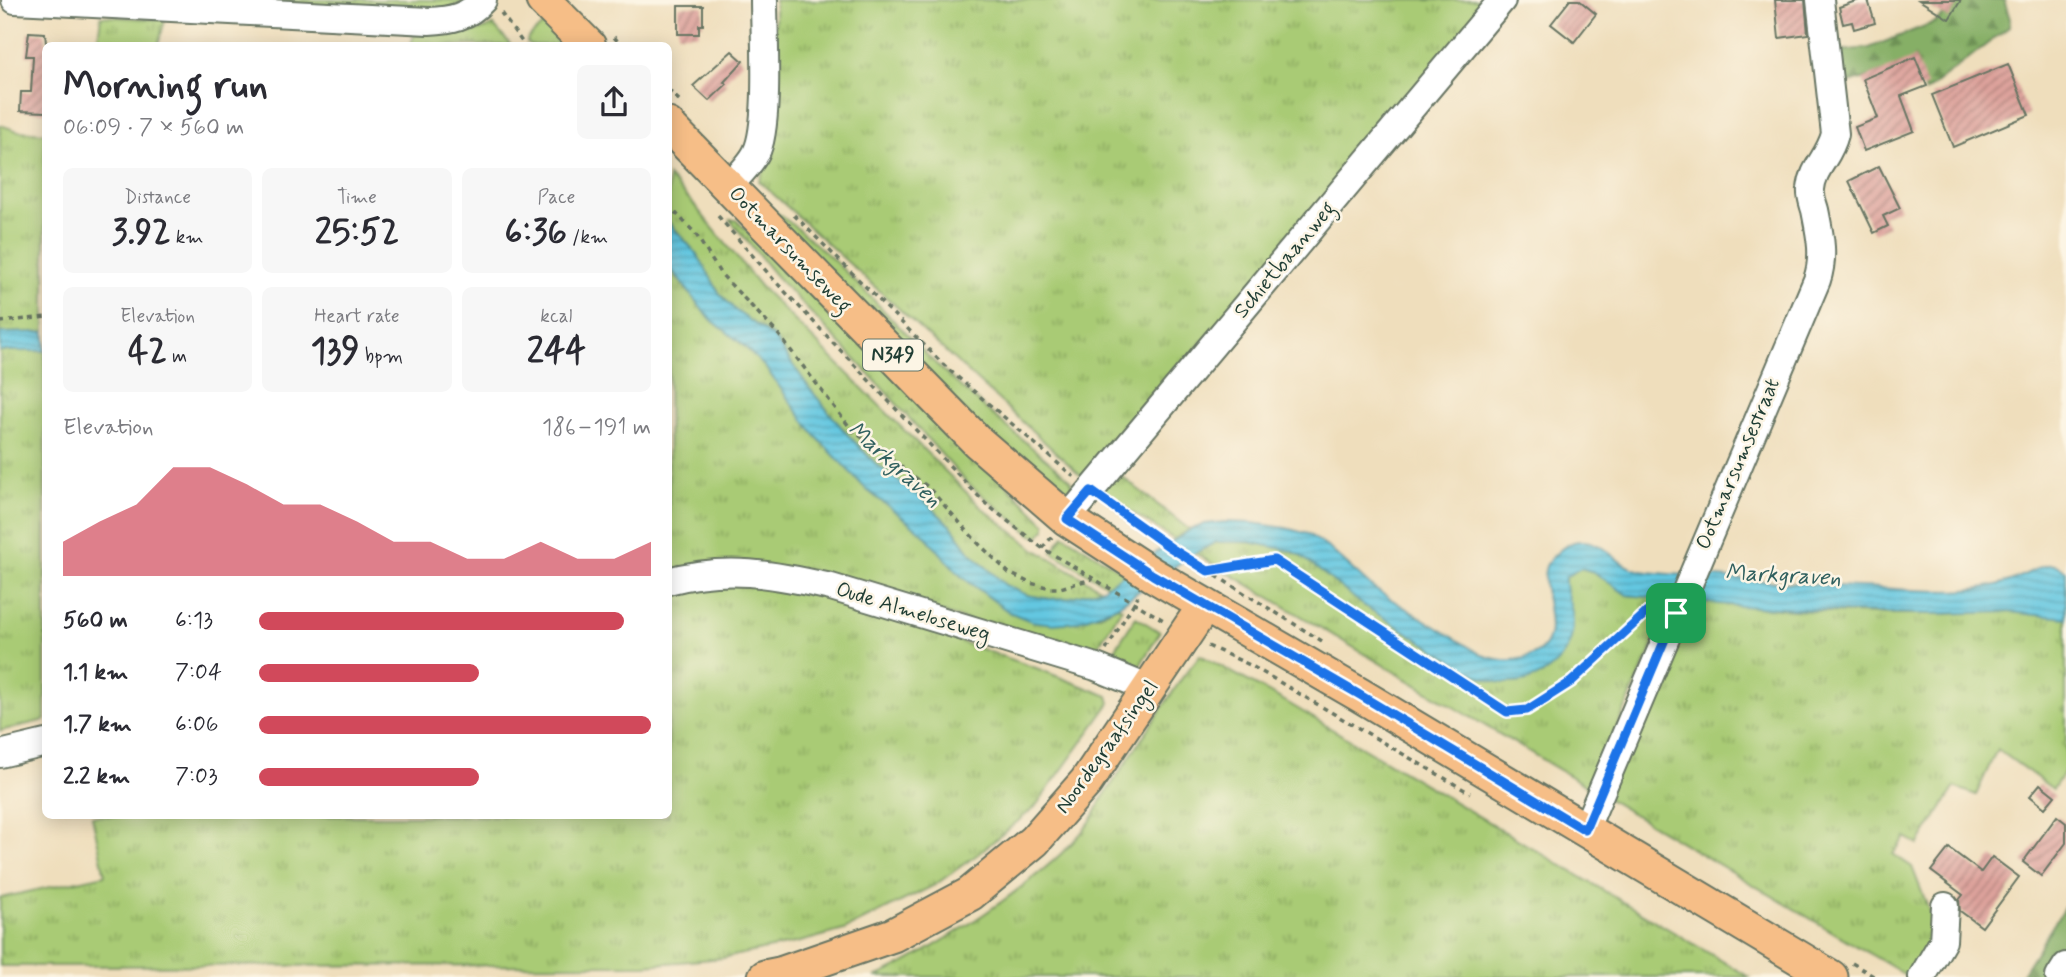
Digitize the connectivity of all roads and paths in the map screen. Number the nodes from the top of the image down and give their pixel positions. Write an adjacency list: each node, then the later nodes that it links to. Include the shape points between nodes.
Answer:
1 (15, 0): 6 (street, via 429,21 449,20)
2 (543, 0): 8 (main road)
3 (764, 0): 10 (street, via 764,118 759,142 756,153)
4 (1502, 0): 15 (street, Schietbaanweg)
5 (1820, 0): 21 (street, Ootmarsumsestraat, via 1835,134 1810,192 1822,263)
6 (491, 4): 7 (path)
7 (522, 42)
8 (585, 42)
9 (672, 131): 10 (main road, Ootmarsumseweg / N349)
10 (721, 199): 16 (main road, Ootmarsumseweg / N349, via 978,442); 18 (path, Ootmarsumseweg, via 774,280 985,503 1042,548)
11 (787, 208): 15 (path, Ootmarsumseweg, via 948,369)
12 (672, 209): 18 (path, via 852,430 928,486 1009,573 1060,589)
13 (42, 318): 14 (path)
14 (0, 323)
15 (1091, 491): 16 (street, Schietbaanweg); 21 (path, Ootmarsumseweg, via 1208,571 1274,560 1507,712 1527,710 1562,688 1647,612)
16 (1067, 519): 20 (main road, Ootmarsumseweg / N349)
17 (672, 579): 23 (street, Oude Almeloseweg, via 730,571 786,577)
18 (1092, 579): 19 (path, Ootmarsumseweg)
19 (1133, 603): 22 (path); 23 (path)
20 (1205, 605): 22 (main road, Noordegraafsingel); 28 (main road, N349)
21 (1678, 609): 28 (street, Ootmarsumsestraat)
22 (1186, 633): 24 (main road, Noordegraafsingel); 27 (path)
23 (1096, 667): 24 (street, Oude Almeloseweg)
24 (1150, 689): 32 (main road, Noordegraafsingel, via 1086,782 1034,841 970,894 893,935)
25 (42, 744): 26 (street)
26 (0, 754)
27 (1478, 797)
28 (1585, 830): 33 (main road, N349)
29 (1945, 906): 35 (street, via 1943,941)
30 (2066, 966): 36 (street)
31 (1868, 973): 34 (path)
32 (765, 977)
33 (1831, 977)
34 (1875, 977)
35 (1922, 977)
36 (2059, 977)

